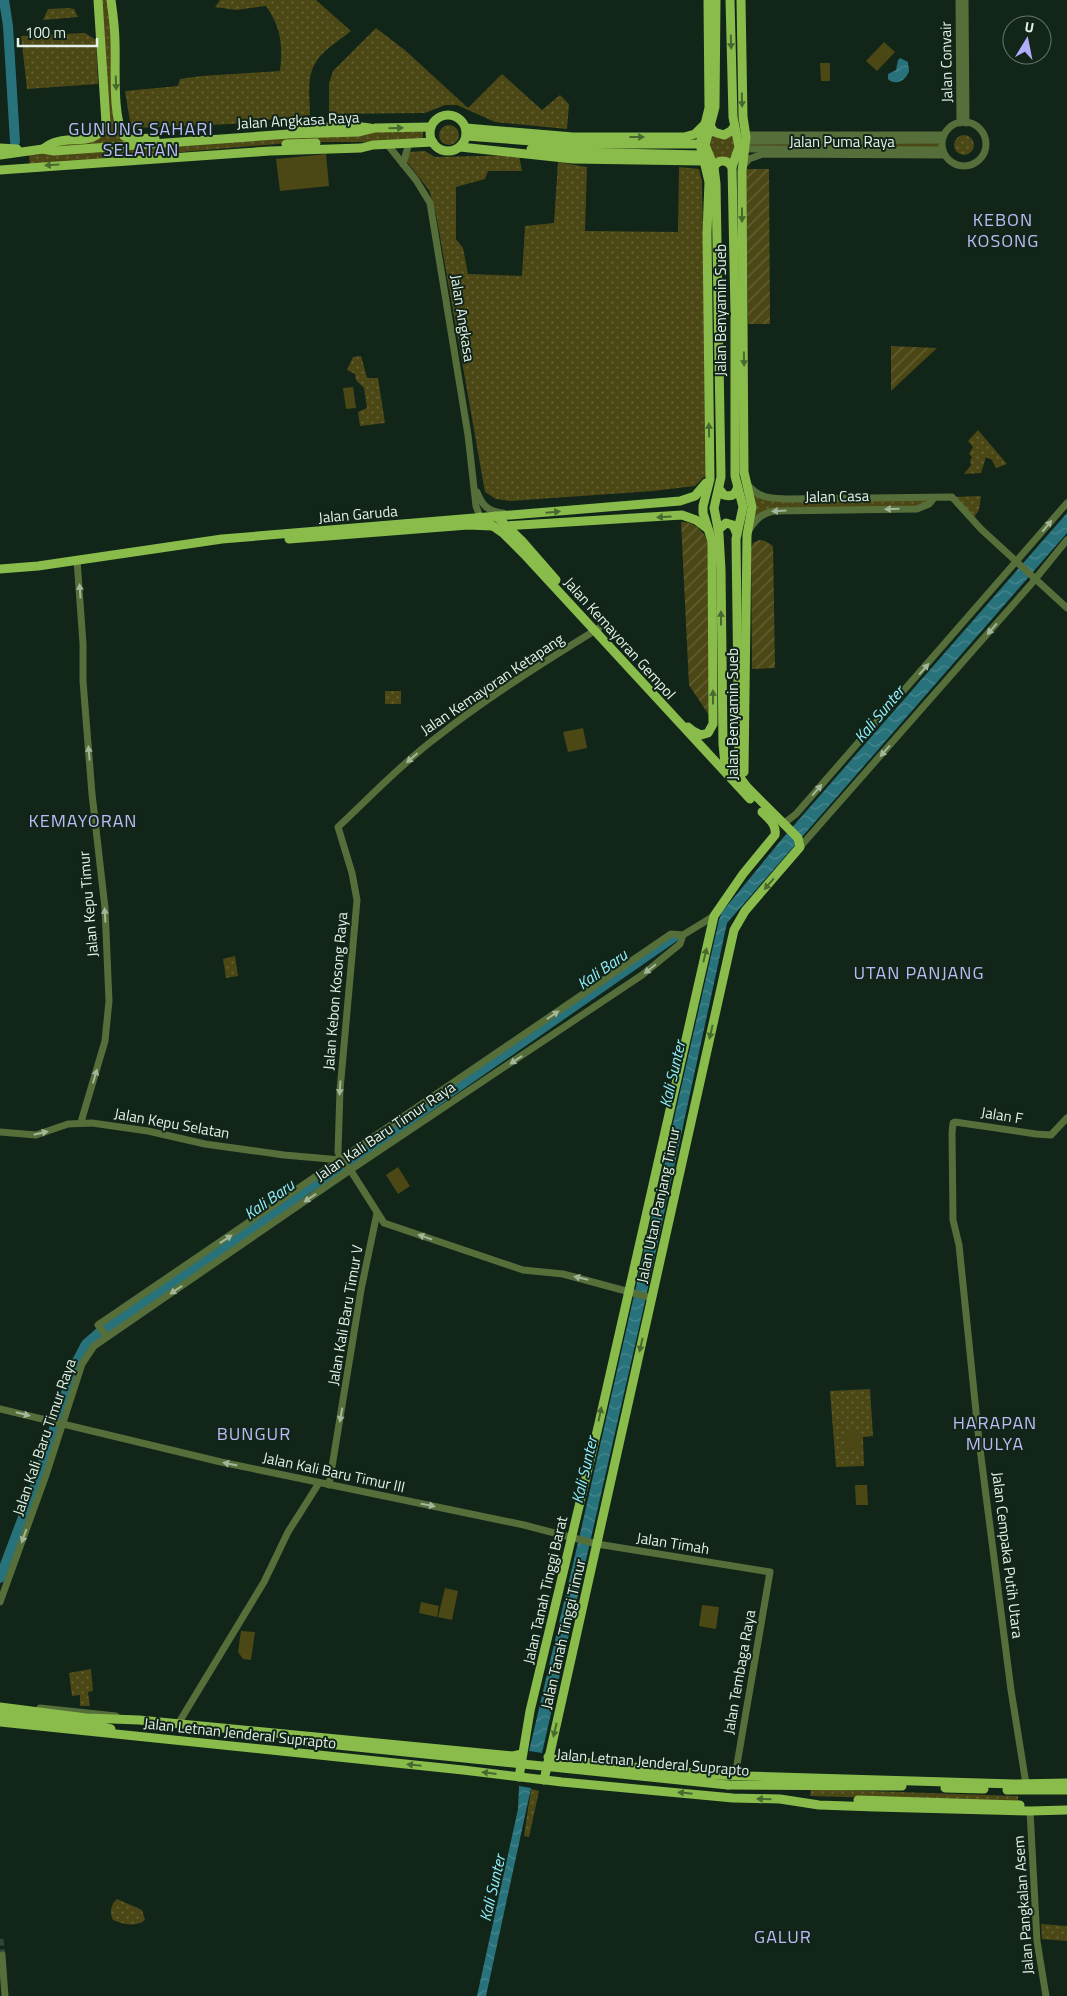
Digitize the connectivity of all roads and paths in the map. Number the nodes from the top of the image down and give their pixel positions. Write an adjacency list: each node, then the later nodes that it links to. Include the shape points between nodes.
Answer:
1 (98, 0): 30 (main road, Jalan Angkasa Raya, via 106,123 93,138 55,142)
2 (112, 0): 22 (main road, Jalan Angkasa Raya, one-way to 22, via 119,126 124,136)
3 (708, 0): 11 (main road, Jalan Benyamin Sueb)
4 (716, 0): 10 (main road, Jalan Benyamin Sueb)
5 (730, 0): 12 (main road, Jalan Benyamin Sueb, one-way to 12)
6 (741, 0): 9 (main road, Jalan Benyamin Sueb)
7 (959, 0): 13 (street, Jalan Convair)
8 (965, 0): 13 (street, Jalan Convair)
9 (741, 52): 12 (main road); 25 (main road, Jalan Benyamin Sueb, one-way to 25, via 742,117)
10 (716, 56): 11 (main road); 14 (main road, Jalan Benyamin Sueb, via 715,107)
11 (708, 70): 14 (main road, Jalan Benyamin Sueb)
12 (732, 83): 17 (main road, Jalan Benyamin Sueb)
13 (963, 123): 20 (street, via 950,127); 32 (street, via 977,127 985,137 981,158 964,166 953,163)
14 (709, 125): 17 (main road, via 714,132 724,135); 21 (main road, one-way to 14, via 684,136 696,134); 28 (main road, Jalan Benyamin Sueb); 38 (main road, Jalan Benyamin Sueb, via 706,149)
15 (417, 127): 16 (main road, Jalan Angkasa Raya); 18 (main road, Jalan Angkasa Raya, one-way to 15); 26 (main road, via 423,134)
16 (431, 127): 21 (main road, via 438,118 449,115 460,119); 24 (main road)
17 (734, 127): 39 (main road, Jalan Benyamin Sueb, via 739,147)
18 (375, 128): 19 (main road, Jalan Angkasa Raya, via 317,126); 23 (main road, Jalan Angkasa Raya, via 359,132)
19 (180, 136): 22 (main road, Jalan Angkasa Raya); 23 (main road)
20 (943, 137): 25 (street, Jalan Puma Raya); 32 (street)
21 (464, 138): 24 (main road, via 452,151 443,151); 28 (main road, via 573,144); 34 (main road, via 573,152)
22 (149, 141): 23 (main road, Jalan Angkasa Raya); 30 (main road, Jalan Angkasa Raya, via 54,151)
23 (171, 142)
24 (433, 142): 26 (main road, Jalan Angkasa Raya)
25 (746, 142): 32 (street, Jalan Puma Raya); 37 (main road, Jalan Benyamin Sueb)
26 (414, 143): 27 (main road, Jalan Angkasa Raya); 35 (street)
27 (386, 144): 35 (street, Jalan Angkasa); 40 (main road, Jalan Angkasa Raya, one-way to 40, via 361,148 184,154 100,164)
28 (698, 144): 34 (main road, Jalan Benyamin Sueb)
29 (0, 148): 31 (main road, Jalan Angkasa Raya)
30 (43, 149): 31 (main road, Jalan Angkasa Raya)
31 (27, 150): 33 (main road, Jalan Angkasa Raya)
32 (944, 152): 37 (street, Jalan Puma Raya, via 763,154 749,159)
33 (0, 156)
34 (700, 157): 42 (main road, Jalan Benyamin Sueb, via 709,182)
35 (403, 164): 51 (street, Jalan Angkasa, via 430,203)
36 (0, 166): 40 (main road, Jalan Angkasa Raya)
37 (743, 166): 45 (main road, Jalan Benyamin Sueb, one-way to 45)
38 (714, 167): 39 (main road, via 723,161); 43 (main road, Jalan Benyamin Sueb)
39 (732, 167): 44 (main road, Jalan Benyamin Sueb)
40 (16, 168): 41 (main road, Jalan Angkasa Raya)
41 (0, 170)
42 (707, 234): 43 (main road); 48 (main road, Jalan Benyamin Sueb)
43 (718, 261): 46 (main road, Jalan Benyamin Sueb)
44 (735, 312): 45 (main road); 49 (main road, Jalan Benyamin Sueb)
45 (743, 321): 47 (main road, Jalan Benyamin Sueb, one-way to 47)
46 (719, 368): 48 (main road); 53 (main road, Jalan Benyamin Sueb)
47 (744, 398): 49 (main road); 52 (main road, Jalan Benyamin Sueb, via 744,472)
48 (709, 407): 50 (main road, Jalan Benyamin Sueb, one-way to 48)
49 (734, 434): 54 (main road, Jalan Benyamin Sueb)
50 (710, 479): 56 (main road, Jalan Garuda, via 695,496); 66 (main road, Jalan Benyamin Sueb, via 703,506)
51 (475, 484): 58 (street, Jalan Angkasa, via 487,509); 61 (street, Jalan Angkasa)
52 (748, 485): 55 (street, Jalan Casa, via 766,498); 69 (main road, Jalan Benyamin Sueb, via 752,507)
53 (719, 489): 54 (main road, via 728,496); 67 (main road, Jalan Benyamin Sueb, via 714,508)
54 (737, 489): 68 (main road, Jalan Benyamin Sueb, via 743,507)
55 (934, 498): 69 (street, Jalan Casa, one-way to 69, via 917,509 775,511 757,519); 73 (street, Jalan Casa, via 952,497)
56 (680, 502): 58 (main road, Jalan Garuda, one-way to 56); 59 (main road, via 688,509)
57 (1067, 503): 73 (street, one-way to 57)
58 (519, 514): 60 (main road, Jalan Garuda); 64 (main road)
59 (682, 515): 64 (main road, Jalan Garuda, one-way to 64); 66 (main road)
60 (496, 516): 61 (main road, Jalan Garuda); 63 (main road, Jalan Kemayoran Gempol)
61 (480, 517): 62 (main road, Jalan Kemayoran Gempol); 65 (main road, Jalan Garuda)
62 (495, 526): 63 (main road, Jalan Garuda); 65 (main road, Jalan Garuda); 82 (main road, Jalan Kemayoran Gempol)
63 (507, 526): 64 (main road, Jalan Garuda); 71 (main road, Jalan Kemayoran Gempol)
64 (526, 526): 71 (main road)
65 (400, 528): 72 (main road, Jalan Garuda, via 222,539)
66 (708, 529): 79 (main road, Jalan Benyamin Sueb, via 712,541)
67 (718, 530): 68 (main road, via 726,523); 76 (main road, Jalan Benyamin Sueb)
68 (736, 532): 80 (main road, Jalan Benyamin Sueb)
69 (747, 534): 74 (main road, Jalan Benyamin Sueb)
70 (1067, 540): 78 (street)
71 (522, 541): 82 (main road, Jalan Kemayoran Gempol)
72 (78, 562): 75 (main road, Jalan Garuda); 77 (main road, Jalan Garuda); 102 (street, Jalan Kepu Timur, one-way to 72, via 105,1041 109,1001 105,908 84,687)
73 (1018, 563): 78 (street); 97 (street, one-way to 73)
74 (746, 567): 80 (main road); 86 (main road, Jalan Benyamin Sueb)
75 (0, 569)
76 (721, 570): 79 (main road); 85 (main road, Jalan Benyamin Sueb, one-way to 76)
77 (0, 574)
78 (1034, 577): 81 (street); 98 (street, one-way to 98)
79 (713, 588): 83 (main road, Jalan Benyamin Sueb)
80 (738, 600): 84 (main road, Jalan Benyamin Sueb)
81 (1067, 608)
82 (597, 629): 91 (main road, Jalan Kemayoran Gempol, via 682,720); 94 (main road, Jalan Kemayoran Gempol); 96 (street, Jalan Kemayoran Ketapang, one-way to 96, via 504,688 436,737)
83 (713, 652): 85 (main road); 91 (main road, Jalan Benyamin Sueb, one-way to 83, via 708,732 713,724)
84 (738, 659): 86 (main road); 87 (main road, Jalan Benyamin Sueb)
85 (722, 668): 90 (main road, Jalan Benyamin Sueb)
86 (746, 668): 88 (main road, Jalan Benyamin Sueb)
87 (737, 691): 88 (main road); 89 (main road, Jalan Benyamin Sueb)
88 (746, 701): 95 (main road, Jalan Benyamin Sueb, via 744,772)
89 (738, 719): 90 (main road, via 729,725); 93 (main road, Jalan Benyamin Sueb)
90 (723, 720): 92 (main road, Jalan Benyamin Sueb)
91 (701, 735)
92 (723, 744): 93 (main road, via 730,738); 94 (main road, Jalan Benyamin Sueb, via 726,767)
93 (737, 744): 95 (main road, Jalan Benyamin Sueb, via 739,771)
94 (734, 783): 99 (main road, Jalan Kemayoran Gempol, via 776,830)
95 (747, 787): 97 (main road)
96 (338, 827): 105 (street, Jalan Kebon Kosong Raya, one-way to 105, via 357,900 340,1096 338,1152)
97 (786, 827): 98 (main road, via 798,838)
98 (800, 845): 110 (main road, Jalan Utan Panjang Timur, one-way to 110, via 745,911 734,930)
99 (715, 914): 100 (street, Jalan Kali Baru Timur Raya); 109 (main road, Jalan Tanah Tinggi Barat, one-way to 99)
100 (683, 935): 105 (street, one-way to 100, via 671,934); 106 (street, Jalan Kali Baru Timur Raya, one-way to 106, via 680,944 642,976)
101 (1067, 1118): 104 (street, Jalan F, via 1050,1135 955,1122)
102 (81, 1122): 103 (street, Jalan Kepu Selatan, one-way to 102, via 36,1135); 105 (street, Jalan Kepu Selatan, via 148,1131 206,1144)
103 (0, 1132)
104 (952, 1150): 137 (street, Jalan Cempaka Putih Utara, via 953,1220 959,1245 975,1409)
105 (342, 1160): 106 (street); 108 (street)
106 (350, 1169): 107 (street); 108 (street, Jalan Kali Baru Timur Raya, one-way to 108)
107 (377, 1212): 109 (street, one-way to 107, via 591,1280 523,1270 384,1223); 115 (street, Jalan Kali Baru Timur V, one-way to 115)
108 (259, 1225): 111 (street, Jalan Kali Baru Timur Raya, one-way to 111); 111 (street, one-way to 108)
109 (629, 1293): 110 (street); 117 (main road, Jalan Tanah Tinggi Barat, one-way to 109)
110 (651, 1297): 116 (main road, Jalan Utan Panjang Timur, one-way to 116)
111 (102, 1330): 113 (street, Jalan Kali Baru Timur Raya, via 82,1364)
112 (0, 1409): 113 (street, Jalan Kali Baru Timur III, one-way to 113)
113 (60, 1423): 114 (street, Jalan Kali Baru Timur III, one-way to 113); 120 (street, Jalan Kali Baru Timur Raya, one-way to 120, via 46,1475)
114 (319, 1483): 115 (street, Jalan Kali Baru Timur III); 126 (street, via 288,1532 264,1582)
115 (329, 1485): 117 (street, Jalan Kali Baru Timur III, one-way to 117)
116 (608, 1495): 118 (main road, Jalan Tanah Tinggi Timur)
117 (574, 1538): 118 (street, Jalan Timah); 130 (main road, Jalan Tanah Tinggi Barat)
118 (595, 1543): 119 (street, Jalan Timah); 131 (main road, Jalan Tanah Tinggi Timur, one-way to 131)
119 (770, 1572): 134 (street, Jalan Tembaga Raya)
120 (0, 1602)
121 (0, 1703): 124 (street, Jalan Letnan Jenderal Suprapto)
122 (0, 1707): 124 (main road, Jalan Letnan Jenderal Suprapto, via 86,1718)
123 (0, 1715): 128 (main road, Jalan Letnan Jenderal Suprapto, via 94,1725)
124 (139, 1720): 126 (main road, Jalan Letnan Jenderal Suprapto)
125 (0, 1722): 128 (main road, Jalan Letnan Jenderal Suprapto)
126 (178, 1724): 127 (main road, Jalan Letnan Jenderal Suprapto)
127 (270, 1732): 129 (main road, Jalan Letnan Jenderal Suprapto); 139 (main road, Jalan Letnan Jenderal Suprapto, bridge, via 308,1742 728,1785)
128 (130, 1735): 133 (main road, Jalan Letnan Jenderal Suprapto, one-way to 128)
129 (468, 1751): 130 (main road, Jalan Letnan Jenderal Suprapto); 133 (main road, via 469,1765)
130 (522, 1754): 135 (main road, Jalan Tanah Tinggi Barat)
131 (548, 1757): 132 (main road, Jalan Letnan Jenderal Suprapto); 136 (main road, Jalan Tanah Tinggi Timur)
132 (598, 1764): 134 (main road, Jalan Letnan Jenderal Suprapto); 138 (main road, via 587,1771 588,1776)
133 (463, 1770): 135 (main road, Jalan Letnan Jenderal Suprapto, one-way to 133)
134 (736, 1776): 137 (main road, Jalan Letnan Jenderal Suprapto)
135 (519, 1777): 136 (main road, Jalan Letnan Jenderal Suprapto)
136 (544, 1780): 138 (main road, Jalan Letnan Jenderal Suprapto)
137 (1026, 1784): 139 (main road, Jalan Letnan Jenderal Suprapto)
138 (602, 1785): 140 (main road, Jalan Letnan Jenderal Suprapto, one-way to 138)
139 (1067, 1788)
140 (795, 1801): 141 (main road, Jalan Letnan Jenderal Suprapto); 143 (main road, Jalan Letnan Jenderal Suprapto, via 822,1805)
141 (1067, 1805)
142 (1067, 1810): 143 (main road, Jalan Letnan Jenderal Suprapto)
143 (1030, 1811): 146 (street, Jalan Pangkalan Asem, via 1038,1941)
144 (2, 1955): 145 (street)
145 (6, 1996)
146 (1046, 1996)

